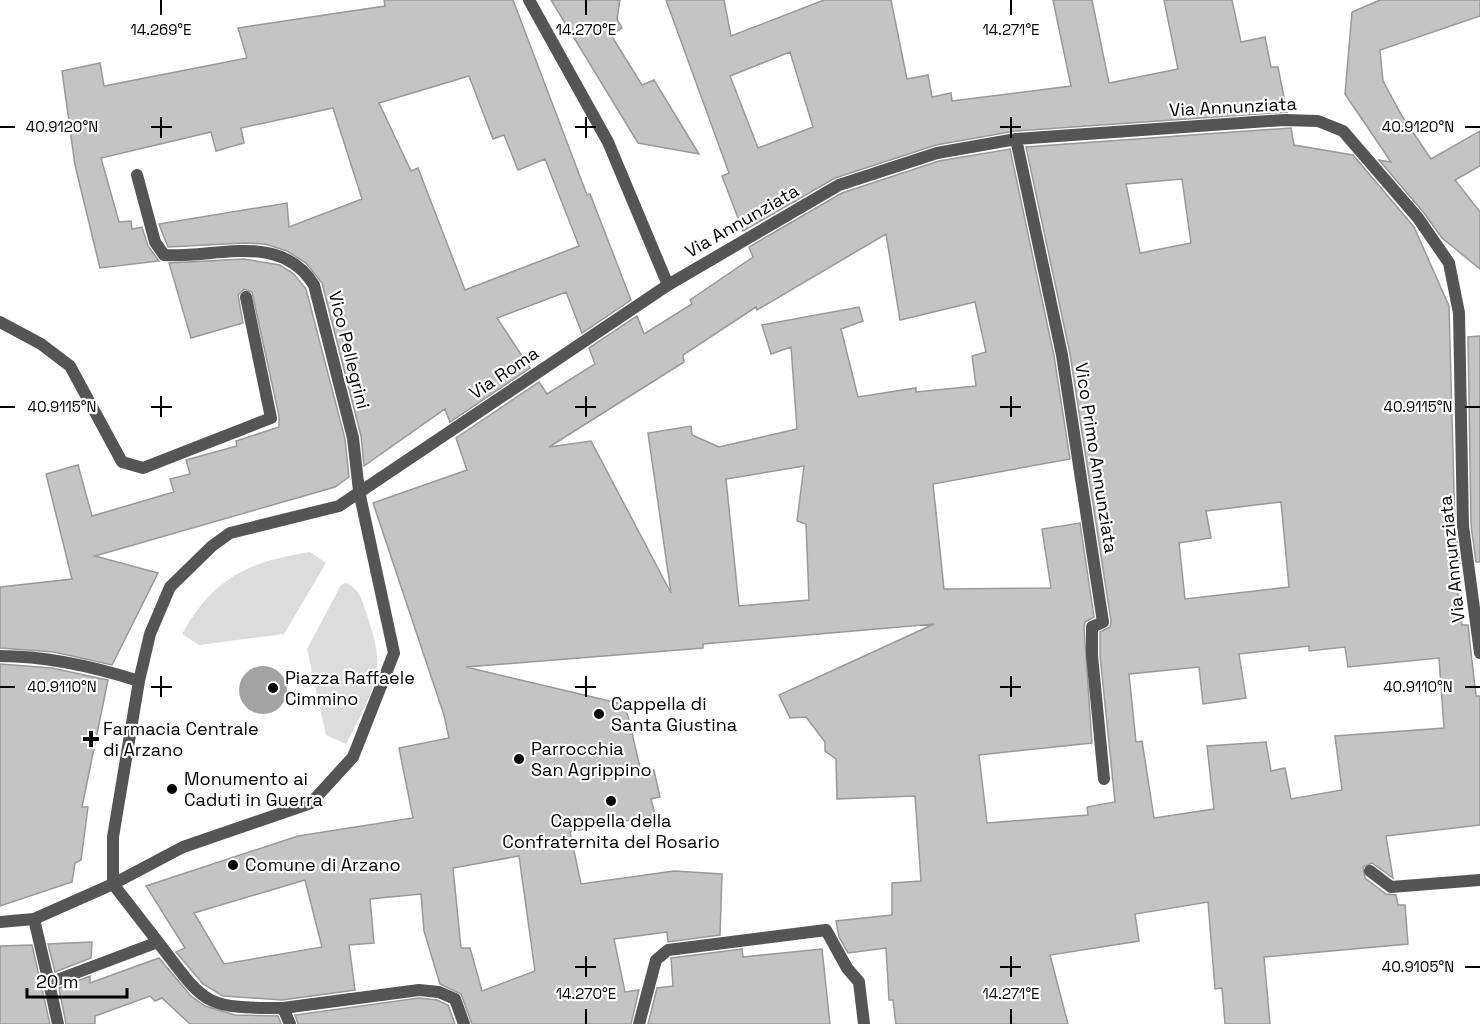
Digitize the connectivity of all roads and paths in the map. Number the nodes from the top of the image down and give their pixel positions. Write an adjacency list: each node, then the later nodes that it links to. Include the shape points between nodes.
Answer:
1 (530, 0): 4 (street, via 608,142)
2 (1017, 139): 4 (street, Via Annunziata, via 937,153 839,185); 8 (street, Via Annunziata, via 1284,120 1318,121 1343,131 1418,218 1449,263 1459,313 1463,526); 11 (street, Vico Primo Annunziata, via 1062,355 1103,622 1092,627 1092,656)
3 (137, 175): 7 (street, Vico Pellegrini, via 155,242 164,255 253,251 298,266 314,285 353,438)
4 (668, 285): 7 (street, Via Roma)
5 (246, 297): 6 (street, via 271,418 143,468 122,462 70,366 42,344)
6 (0, 322)
7 (359, 491): 10 (street, via 339,506 230,533 212,546 170,587 150,634); 14 (street, via 394,653 353,757 311,803 183,847)
8 (1480, 652)
9 (0, 656): 10 (street, via 106,670)
10 (139, 681): 14 (street, via 113,837)
11 (1104, 778)
12 (1370, 871): 13 (street, via 1391,887)
13 (1480, 880)
14 (113, 884): 15 (street); 17 (street)
15 (34, 918): 16 (street); 18 (street)
16 (0, 922)
17 (158, 942): 18 (street); 19 (street, via 196,991 211,1002 233,1008)
18 (49, 983): 20 (street)
19 (283, 1008): 21 (street); 22 (street, via 419,990 455,999)
20 (58, 1024)
21 (290, 1024)
22 (464, 1024)
23 (639, 1024): 24 (street, via 656,960 668,950 826,930 859,982)
24 (864, 1024)

